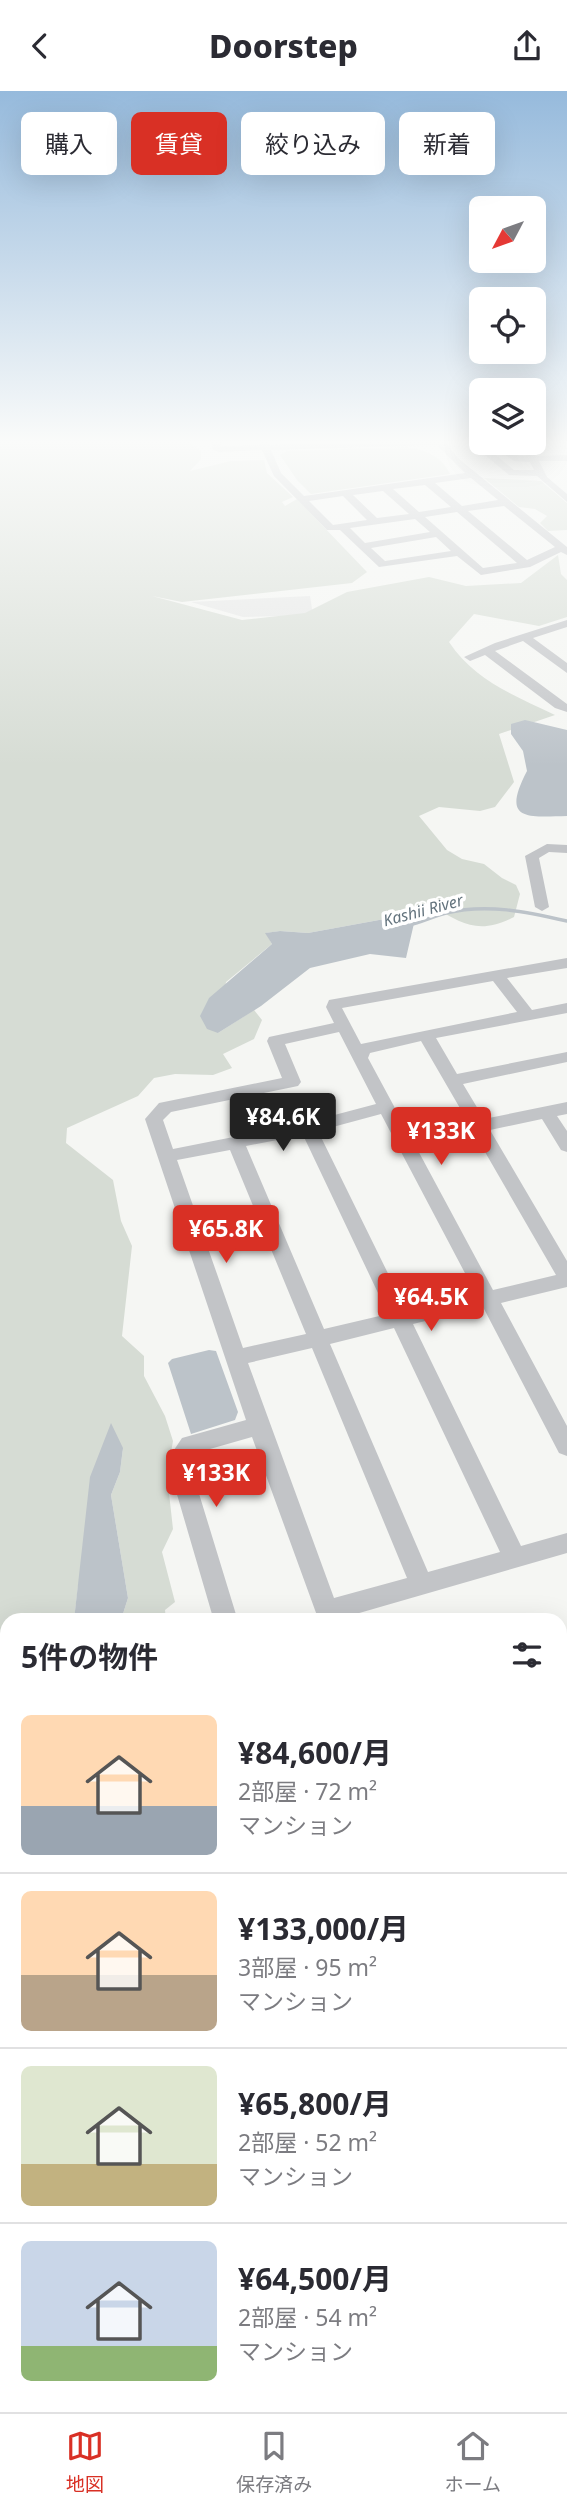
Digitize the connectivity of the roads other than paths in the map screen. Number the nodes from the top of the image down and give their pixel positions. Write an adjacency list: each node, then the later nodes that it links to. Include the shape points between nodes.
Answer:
1 (366, 549): 5 (street, via 383,565)
2 (455, 549): 5 (street)
3 (507, 549): 6 (street)
4 (564, 550): 6 (street)
5 (459, 553): 6 (street, via 481,572)
6 (526, 565)
7 (565, 626): 8 (street)
8 (526, 638): 9 (street); 11 (street)
9 (486, 650): 10 (street); 12 (street)
10 (470, 657)
11 (567, 670)
12 (567, 708)
13 (567, 849): 14 (street, via 547,848 532,856)
14 (542, 907)
15 (567, 963): 16 (street)
16 (497, 976): 18 (street); 19 (street, via 335,1004)
17 (567, 1008): 18 (street)
18 (528, 1015): 20 (street)
19 (343, 1026): 21 (street); 32 (street, via 275,1041 292,1082 165,1107 154,1119)
20 (426, 1035): 21 (street, via 374,1045 362,1050); 23 (street)
21 (360, 1058): 24 (street)
22 (567, 1058): 23 (street)
23 (453, 1081): 27 (street)
24 (387, 1107): 28 (street); 29 (street)
25 (567, 1108): 26 (street)
26 (546, 1112): 27 (street); 31 (street)
27 (478, 1126): 29 (street); 33 (street)
28 (308, 1128): 30 (street); 35 (street)
29 (406, 1141): 34 (street)
30 (236, 1143): 32 (street); 36 (street)
31 (567, 1146)
32 (168, 1156): 37 (street)
33 (567, 1279): 34 (street)
34 (489, 1298): 35 (street); 39 (street)
35 (401, 1319): 36 (street); 41 (street)
36 (319, 1338): 37 (street); 42 (street)
37 (236, 1358): 38 (street)
38 (259, 1426): 43 (street, via 190,1444 185,1450 182,1474); 44 (street)
39 (567, 1447)
40 (567, 1543): 41 (street)
41 (515, 1558): 42 (street)
42 (421, 1584): 45 (street)
43 (224, 1613)
44 (328, 1613)
45 (338, 1613)

